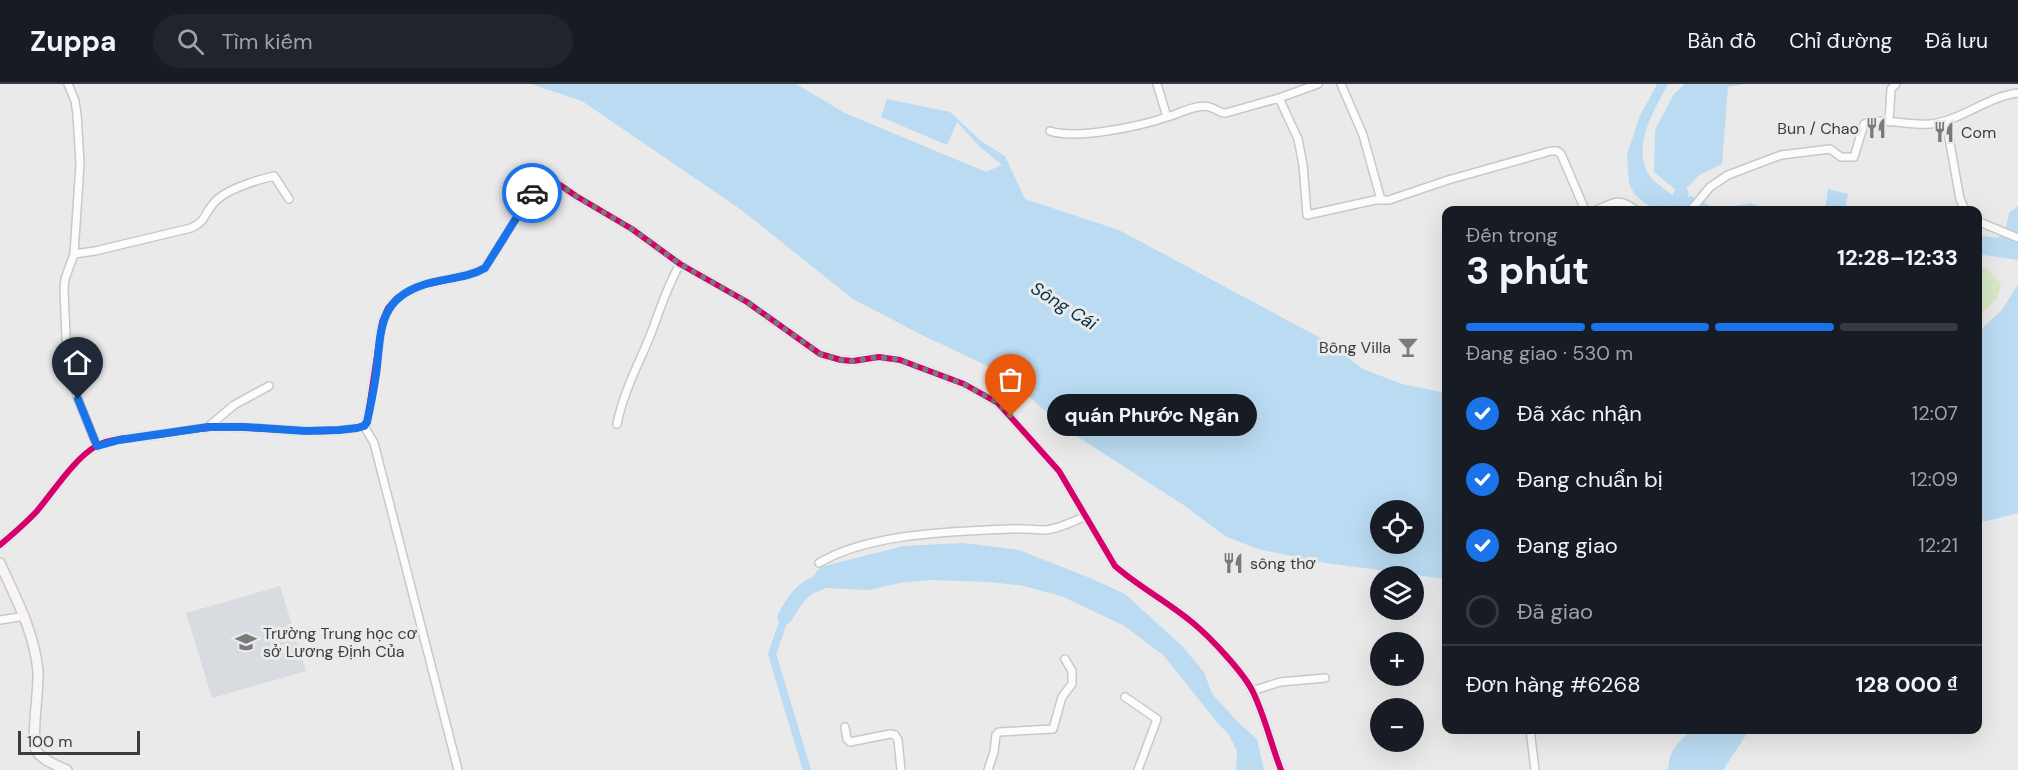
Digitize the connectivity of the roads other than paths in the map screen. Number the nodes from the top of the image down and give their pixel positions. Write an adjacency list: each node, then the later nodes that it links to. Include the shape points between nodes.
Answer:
1 (69, 84): 21 (street, via 77,114 80,164)
2 (1157, 84): 8 (street)
3 (1318, 84): 7 (street)
4 (1341, 84): 13 (street, via 1363,135)
5 (1896, 84): 10 (street, via 1891,89)
6 (2018, 93): 9 (street)
7 (1279, 98): 8 (street, via 1226,113 1202,106); 13 (street, via 1298,139 1308,215)
8 (1167, 117): 11 (street, via 1138,127)
9 (1946, 121): 10 (street); 18 (street)
10 (1889, 122): 17 (street, via 1864,124 1854,157 1841,157 1830,149 1781,155 1728,175 1710,187)
11 (1050, 131)
12 (289, 199): 21 (street, via 273,176 227,193 212,205 201,223 191,228)
13 (1382, 200): 14 (street, via 1557,151)
14 (1583, 206)
15 (1607, 206): 16 (street, via 1617,202)
16 (1630, 206)
17 (1694, 206)
18 (1963, 206)
19 (1982, 223): 20 (street)
20 (2018, 238)
21 (74, 254): 27 (street, via 64,289 67,361)
22 (680, 264): 24 (street, via 628,383); 25 (street, via 560,185 550,181 538,183 485,268 420,286 397,298 388,308 382,322); 28 (street, via 747,302 820,354 853,361 879,357 900,360 991,398 1050,458)
23 (269, 386): 26 (street, via 234,405)
24 (617, 424)
25 (364, 426): 26 (street, via 322,431); 41 (street, via 374,443)
26 (208, 427): 27 (street)
27 (97, 446): 29 (street)
28 (1084, 517): 31 (street, via 1047,530 1012,529 880,541 847,549); 36 (street, via 1115,566 1207,635)
29 (0, 545)
30 (0, 563): 32 (street)
31 (819, 563)
32 (25, 616): 33 (street); 40 (street, via 38,670 36,750)
33 (0, 620)
34 (1065, 659): 43 (street, via 1071,667 1072,684 1062,697 1053,729 999,732)
35 (1325, 678): 36 (street, via 1280,682)
36 (1252, 691): 45 (street)
37 (1125, 698): 44 (street, via 1157,719)
38 (845, 727): 42 (street, via 850,742 896,735)
39 (1531, 734): 46 (street)
40 (67, 770)
41 (458, 770)
42 (901, 770)
43 (988, 770)
44 (1138, 770)
45 (1281, 770)
46 (1535, 770)

